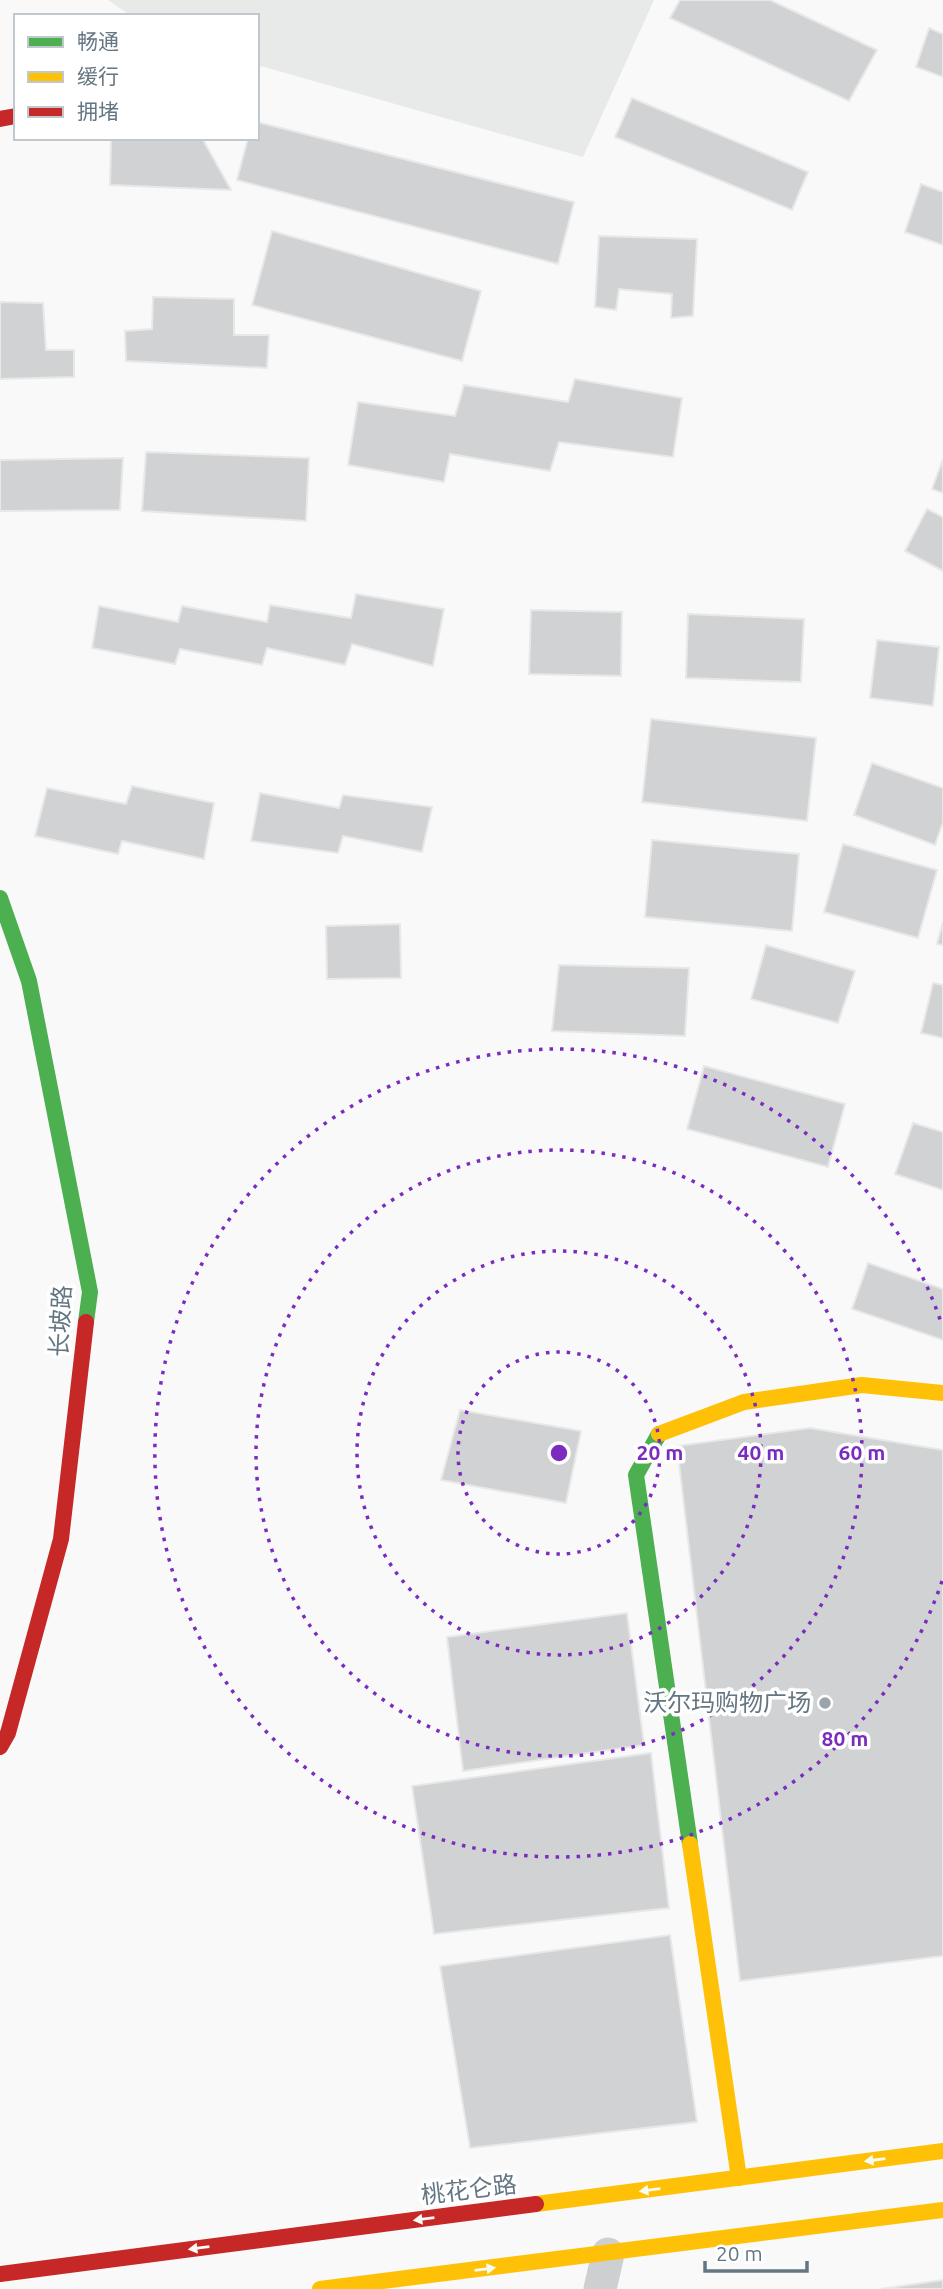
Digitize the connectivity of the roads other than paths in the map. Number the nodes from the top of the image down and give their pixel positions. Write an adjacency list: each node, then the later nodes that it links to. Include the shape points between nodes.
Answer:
1 (0, 898): 3 (street, 长坡路, via 29,981 90,1292 61,1539 8,1733)
2 (943, 1392): 5 (street, via 862,1385 744,1402 659,1434 636,1475)
3 (0, 1747)
4 (943, 2151): 5 (street, 桃花仑路, one-way to 5)
5 (739, 2178): 8 (street, 桃花仑路, one-way to 8)
6 (943, 2210): 7 (street)
7 (608, 2253): 9 (street, one-way to 7); 10 (street)
8 (0, 2274)
9 (320, 2289)
10 (600, 2289)

